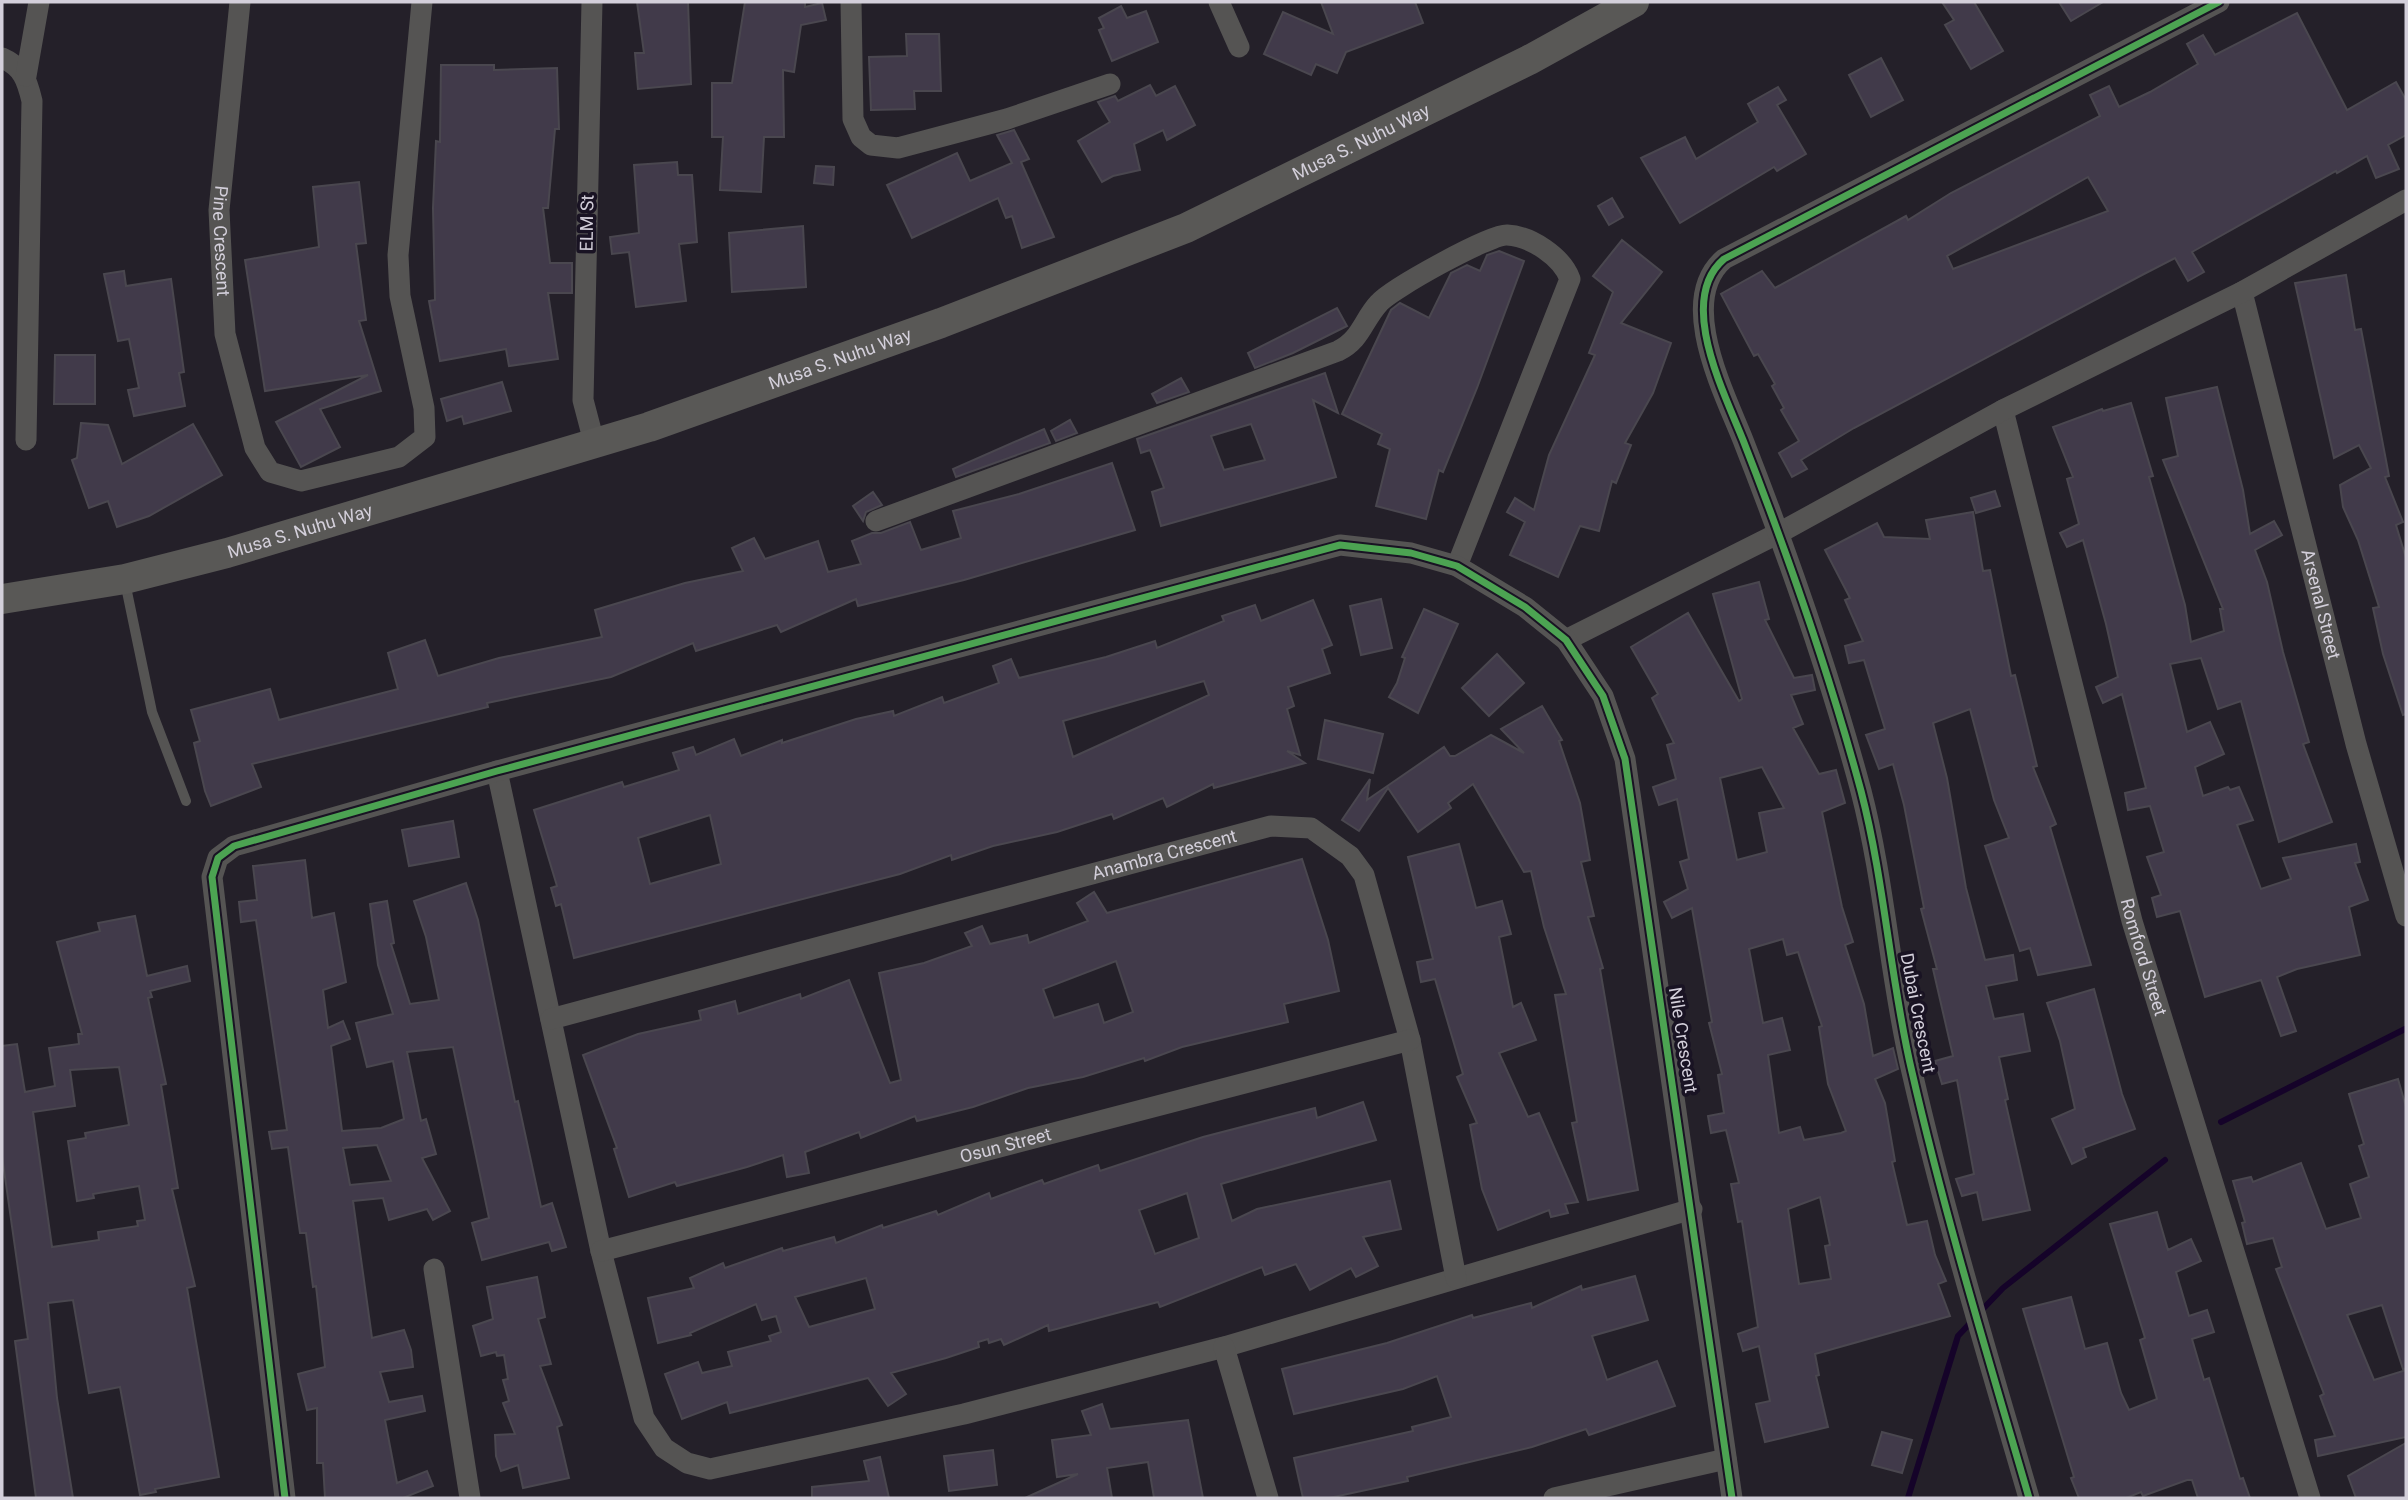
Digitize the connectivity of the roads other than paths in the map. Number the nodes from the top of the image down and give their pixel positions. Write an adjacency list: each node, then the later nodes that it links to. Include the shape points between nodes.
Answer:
1 (39, 2): 11 (street)
2 (240, 2): 3 (street, Pine Crescent, via 219,210 225,334 255,448 270,471 301,481 399,457 425,437 424,408 400,296 398,255)
3 (422, 2)
4 (592, 2): 17 (street, ELM St, via 583,400)
5 (851, 2): 12 (street, via 853,119 861,137 871,145 898,148 1007,119)
6 (1219, 2): 9 (street)
7 (1634, 2): 17 (street, Musa S. Nuhu Way, via 1529,60 1186,228 749,393)
8 (2219, 2): 19 (street, Dubai Crescent, via 1724,259 1711,270 1703,307 1710,353)
9 (1239, 47)
10 (2, 58): 11 (street)
11 (26, 76): 16 (street, via 32,101)
12 (1110, 84)
13 (2406, 200): 14 (street)
14 (2242, 292): 15 (street); 26 (street, Arsenal Street, via 2352,731)
15 (2003, 410): 19 (street); 41 (street, Romford Street, via 2132,920)
16 (26, 440)
17 (594, 442): 21 (street, Musa S. Nuhu Way, via 227,554)
18 (876, 521): 20 (street, via 1338,351 1351,345 1379,302 1505,234 1528,240 1557,258 1570,279)
19 (1779, 533): 23 (street); 40 (street, Dubai Crescent, via 1861,794 1911,1068 1945,1209)
20 (1457, 566): 23 (street, Nile Crescent, via 1525,607); 24 (street, Nile Crescent, via 1411,553 1339,545)
21 (125, 579): 22 (street, Musa S. Nuhu Way); 25 (lane, via 152,712)
22 (2, 599)
23 (1566, 640): 29 (street, Nile Crescent, via 1603,696 1625,759)
24 (497, 771): 27 (street); 35 (street, Nile Crescent, via 234,846 218,858 212,877)
25 (186, 801)
26 (2406, 916)
27 (551, 1018): 28 (street, Anambra Crescent, via 1271,826 1311,828 1350,856 1364,875); 30 (street)
28 (1410, 1040): 30 (street, Osun Street); 32 (street, Anambra Crescent)
29 (1692, 1209): 32 (street); 34 (street, Nile Crescent)
30 (601, 1251): 33 (street, via 644,1418 664,1448 687,1464 710,1469 964,1413)
31 (434, 1269): 36 (street)
32 (1457, 1278): 33 (street)
33 (1224, 1346): 37 (street)
34 (1726, 1459): 38 (street); 39 (street, Nile Crescent)
35 (285, 1498)
36 (470, 1498)
37 (1268, 1498)
38 (1554, 1498)
39 (1732, 1498)
40 (2029, 1498)
41 (2310, 1498)

